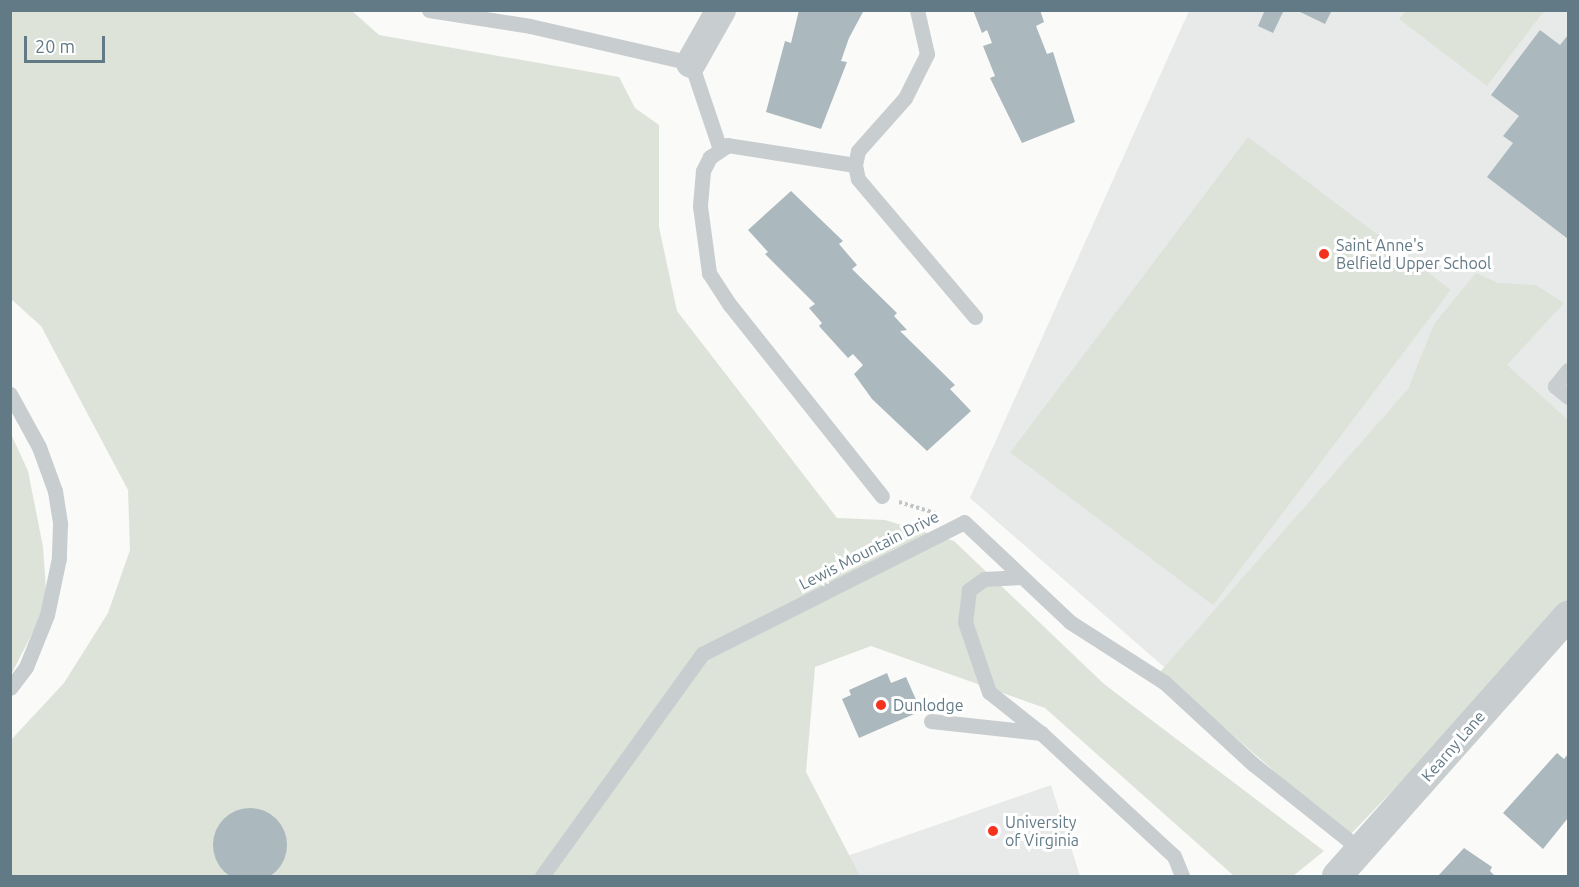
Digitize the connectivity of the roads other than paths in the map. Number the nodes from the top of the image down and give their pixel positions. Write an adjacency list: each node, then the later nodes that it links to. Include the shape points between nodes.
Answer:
1 (429, 10): 5 (lane, via 530,26)
2 (709, 10): 5 (street)
3 (721, 10): 5 (street)
4 (918, 10): 7 (lane, via 927,54 905,98 858,151)
5 (691, 63): 6 (lane)
6 (720, 149): 7 (lane, via 744,144); 12 (lane, via 703,171 700,206 709,273 730,305)
7 (855, 165): 8 (lane, via 858,179)
8 (975, 317)
9 (1569, 370): 11 (lane, via 1555,386)
10 (10, 394): 15 (lane, via 39,447 55,491 60,524 59,558 46,615 26,667)
11 (1569, 397)
12 (882, 496)
13 (1022, 577): 17 (lane, via 984,579 969,590 965,622 989,692); 18 (lane, Lewis Mountain Drive, via 1070,622 1164,682 1253,764); 19 (lane, Lewis Mountain Drive, via 964,522 702,654)
14 (1569, 616): 18 (street, Kearny Lane)
15 (10, 688)
16 (931, 721): 17 (lane)
17 (1041, 733): 20 (lane, via 1174,856)
18 (1362, 851): 21 (street, Kearny Lane)
19 (542, 876)
20 (1182, 876)
21 (1337, 876)

